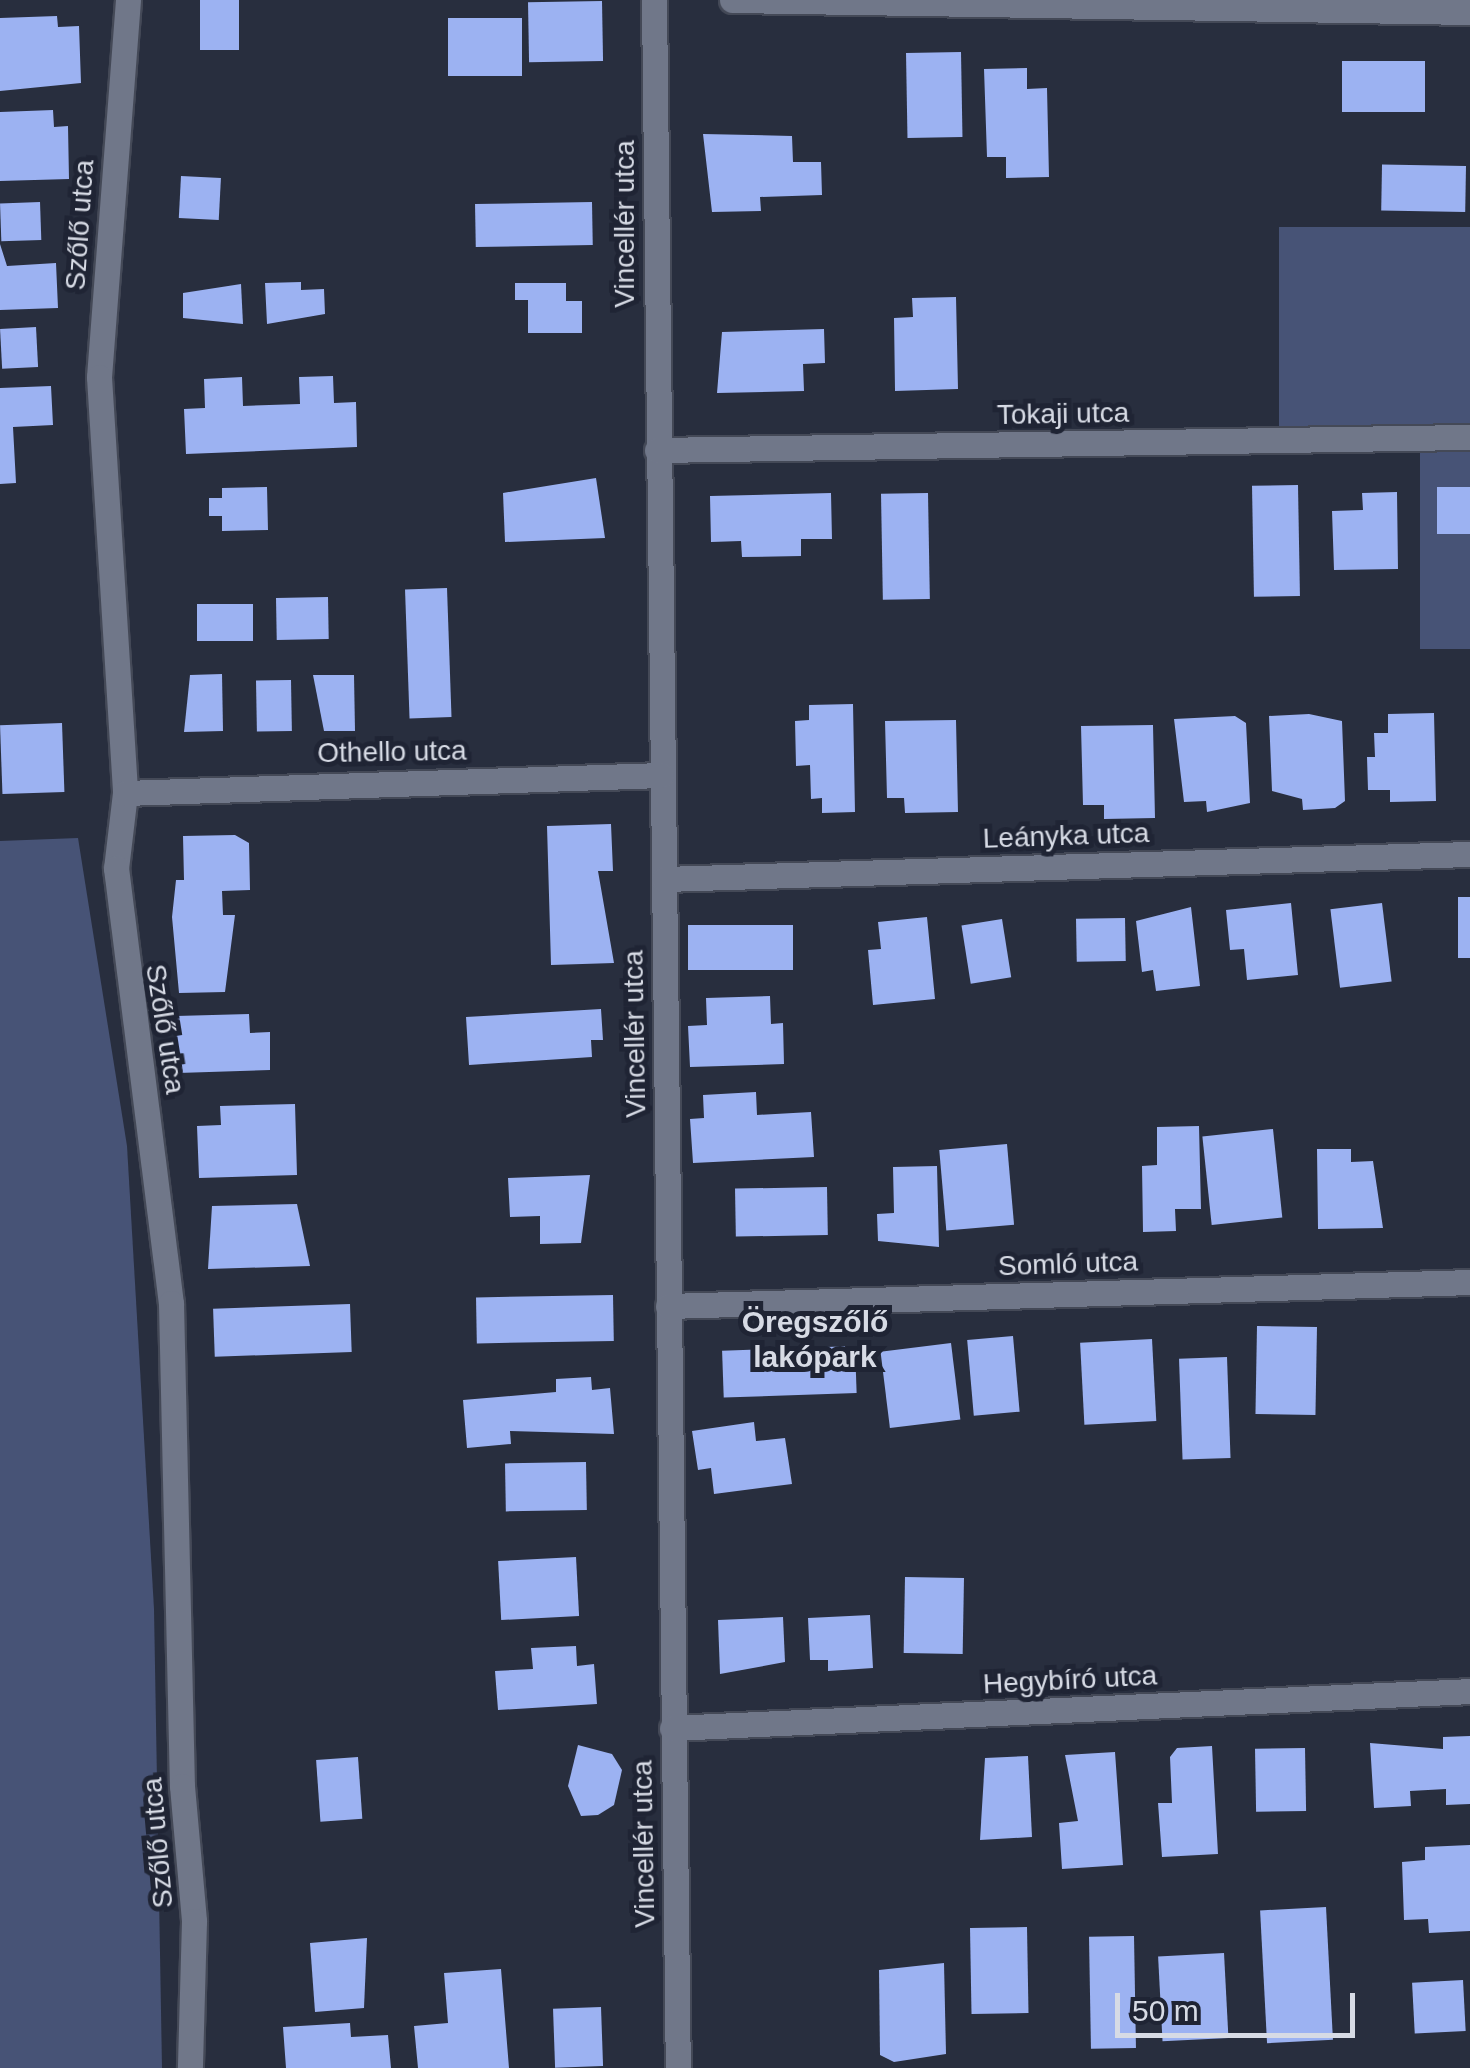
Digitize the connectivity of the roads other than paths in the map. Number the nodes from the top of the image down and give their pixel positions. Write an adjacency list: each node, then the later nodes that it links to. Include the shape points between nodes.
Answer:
1 (128, 0): 9 (street, Szőlő utca, via 99,377)
2 (654, 0): 7 (street, Vincellér utca)
3 (732, 0): 5 (street)
4 (1467, 0): 5 (street)
5 (1470, 11)
6 (1470, 437): 7 (street, Tokaji utca)
7 (657, 450): 8 (street, Vincellér utca)
8 (661, 775): 9 (street, Othello utca); 11 (street, Vincellér utca)
9 (124, 793): 16 (street, Szőlő utca, via 116,868 122,938 162,1182 174,1363 182,1786 194,1921)
10 (1470, 854): 11 (street, Leányka utca)
11 (664, 879): 13 (street, Vincellér utca)
12 (1470, 1282): 13 (street, Somló utca)
13 (668, 1306): 15 (street, Vincellér utca)
14 (1470, 1692): 15 (street, Hegybíró utca)
15 (672, 1728): 17 (street, Vincellér utca)
16 (190, 2068)
17 (678, 2068)

